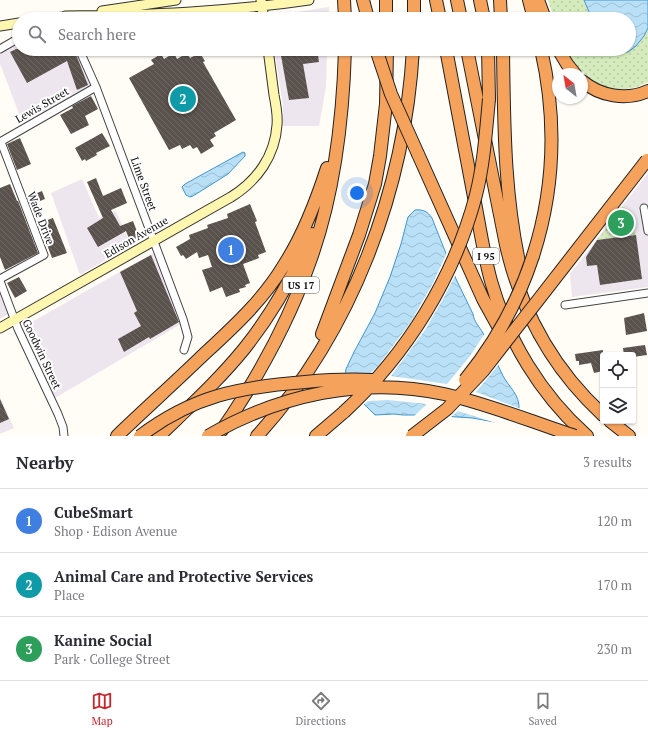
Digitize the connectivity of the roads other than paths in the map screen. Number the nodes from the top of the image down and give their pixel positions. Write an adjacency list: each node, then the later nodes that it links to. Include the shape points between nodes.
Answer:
1 (176, 0): 14 (main road)
2 (308, 0): 13 (main road)
3 (344, 0): 16 (highway)
4 (363, 0): 17 (highway)
5 (386, 0): 18 (highway)
6 (414, 0): 19 (highway)
7 (436, 0): 20 (highway)
8 (457, 0): 21 (highway)
9 (480, 0): 22 (highway)
10 (500, 0): 23 (highway)
11 (529, 0): 24 (highway)
12 (538, 0): 25 (highway)
13 (262, 3): 15 (main road)
14 (103, 12)
15 (174, 12)
16 (345, 12)
17 (366, 12)
18 (386, 12)
19 (414, 12)
20 (439, 12)
21 (460, 12)
22 (483, 12)
23 (501, 12)
24 (532, 12)
25 (542, 12)
26 (12, 24): 27 (main road)
27 (0, 26)
28 (12, 42): 29 (street)
29 (0, 49)
30 (82, 56): 44 (street, Lime Street)
31 (269, 56): 52 (main road, Edison Avenue, via 278,124 271,152 258,174 243,189)
32 (344, 56): 46 (highway, US 17)
33 (378, 56): 62 (highway, bridge, via 391,94 493,318 516,355)
34 (387, 56): 61 (highway, via 383,135 370,200 326,326 307,368)
35 (412, 56): 61 (highway, via 403,134 378,226 360,275 336,324 314,362)
36 (447, 56): 62 (highway, I 95, via 495,295 517,346)
37 (468, 56): 58 (highway, I 95, via 509,258 522,297)
38 (488, 56): 72 (highway, bridge, via 489,99 476,195 458,248 440,288 410,336 376,380)
39 (503, 56): 58 (highway, via 505,146 513,229 525,290)
40 (542, 56): 73 (highway, bridge, via 550,99 552,153 546,210 533,256 515,301 480,361 445,404)
41 (562, 56): 42 (highway)
42 (570, 68)
43 (588, 85): 45 (highway, via 613,96 630,96)
44 (96, 87): 47 (street, Lewis Street); 52 (street, Lime Street)
45 (648, 91)
46 (340, 117): 49 (highway, US 17); 66 (highway, via 331,158 316,200 297,243 277,277 239,322)
47 (0, 142): 53 (street, Wade Drive, via 44,256)
48 (647, 159): 73 (highway, bridge, via 483,371 447,408)
49 (327, 198): 68 (highway, via 293,275 261,326 227,369); 70 (highway, US 17, via 309,265 288,316 250,387)
50 (644, 208): 51 (street)
51 (648, 231)
52 (153, 241): 56 (main road, Edison Avenue); 59 (street, Lime Street, via 187,330)
53 (0, 280): 56 (street, Goodwin Street)
54 (648, 293): 55 (street)
55 (565, 305)
56 (14, 320): 57 (main road, Edison Avenue); 65 (street, Goodwin Street, via 58,414)
57 (0, 328)
58 (543, 341): 63 (highway, I 95, via 572,383)
59 (184, 350)
60 (430, 391): 67 (highway, bridge, via 392,383 355,380 296,382 252,387 217,395 190,406); 69 (highway, bridge, via 374,387 319,393 266,408); 74 (highway, bridge, via 470,401)
61 (292, 392): 71 (highway)
62 (546, 392): 75 (highway, I 95)
63 (600, 412)
64 (614, 424): 76 (highway)
65 (64, 436)
66 (117, 436)
67 (140, 436)
68 (159, 436)
69 (208, 436)
70 (218, 436)
71 (256, 436)
72 (316, 436)
73 (410, 436)
74 (575, 436)
75 (587, 436)
76 (629, 436)

